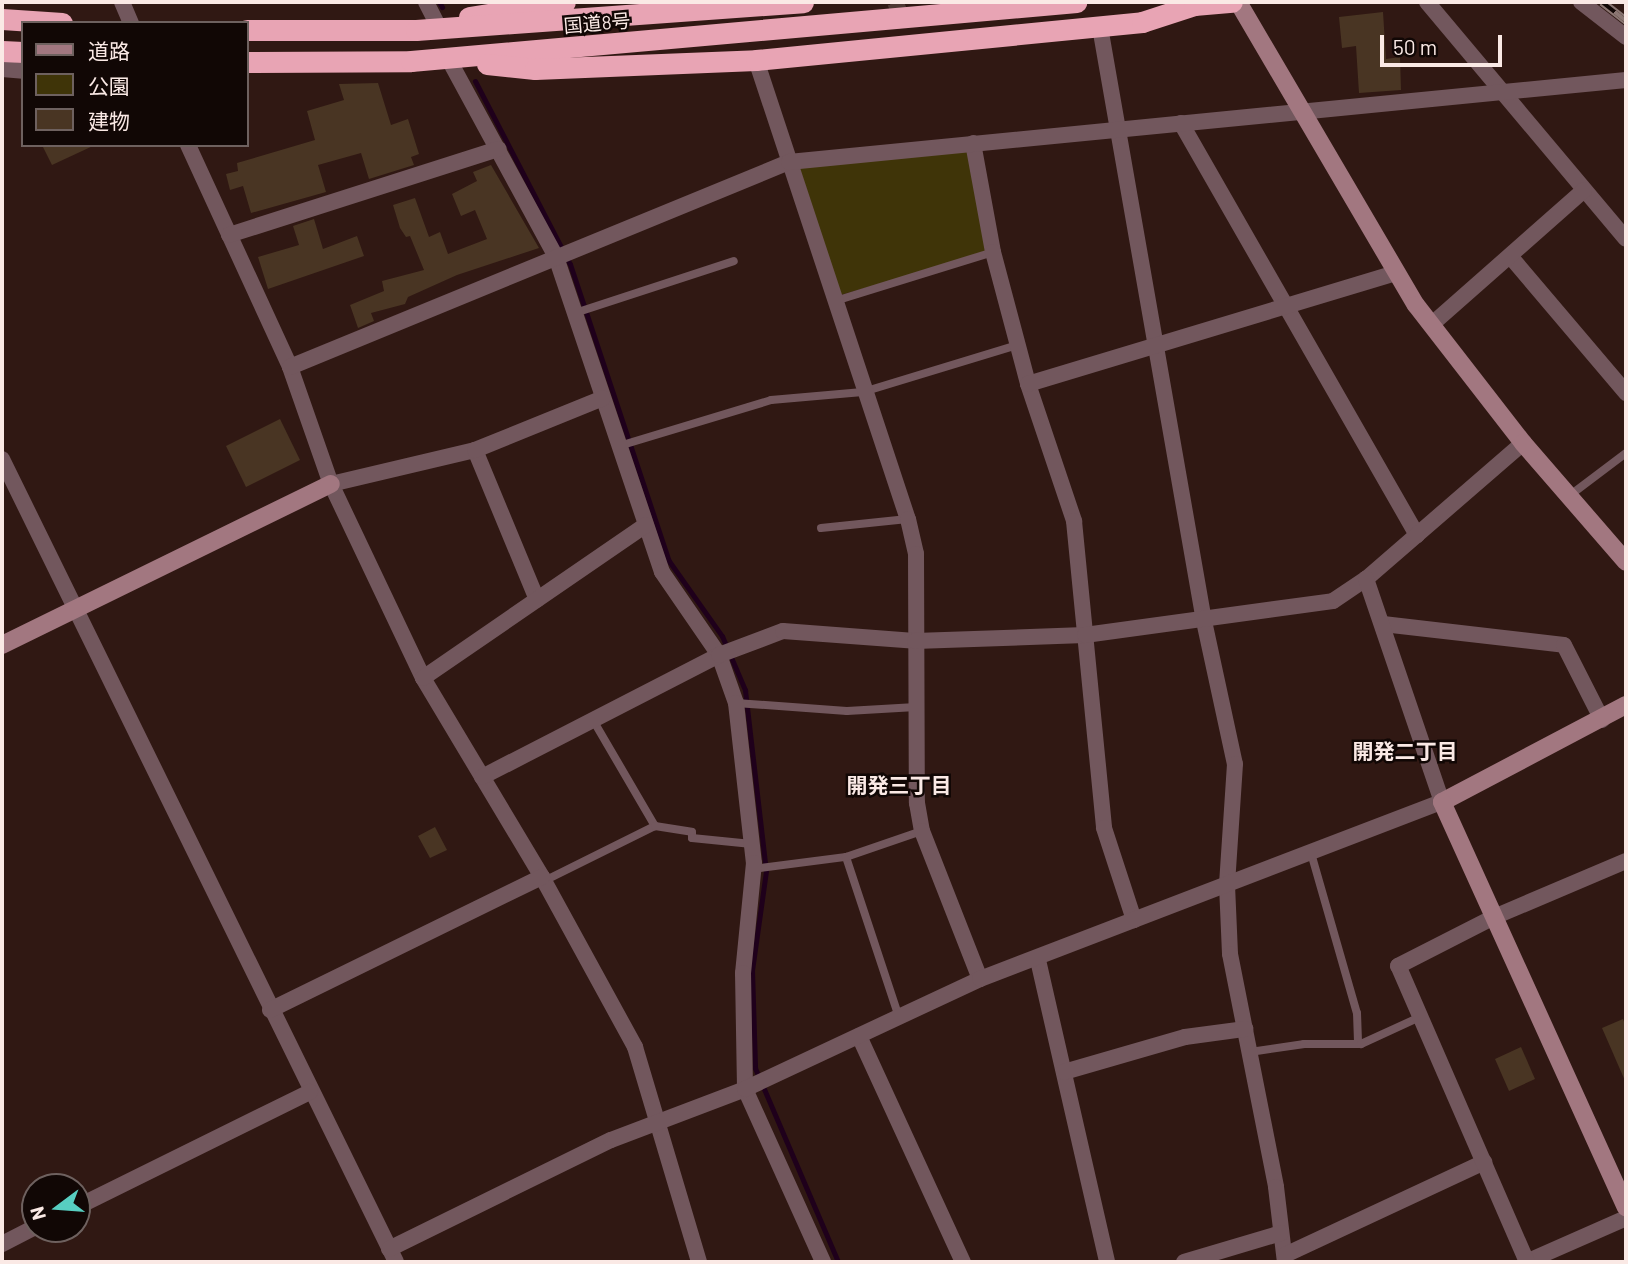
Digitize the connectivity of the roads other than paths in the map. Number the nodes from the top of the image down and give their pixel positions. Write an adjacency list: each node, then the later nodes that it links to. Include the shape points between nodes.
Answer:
1 (122, 2): 12 (street)
2 (426, 2): 13 (street)
3 (565, 2): 13 (highway, via 498,9)
4 (803, 2): 13 (highway, 国道8号)
5 (1076, 2): 19 (highway, 国道8号)
6 (1232, 2): 14 (highway, via 1194,5 1142,22)
7 (1238, 2): 26 (street)
8 (1427, 2): 25 (street)
9 (1581, 2): 16 (street)
10 (2, 19): 11 (highway)
11 (32, 21)
12 (130, 21)
13 (438, 27): 15 (highway, 国道8号)
14 (1100, 27): 20 (highway, via 910,36); 28 (street)
15 (248, 30)
16 (1626, 37)
17 (2, 51): 18 (highway)
18 (21, 52)
19 (448, 58): 20 (highway, via 535,69); 21 (highway, 国道8号); 31 (street)
20 (756, 60): 32 (street)
21 (248, 62)
22 (2, 69): 23 (street)
23 (21, 71)
24 (1626, 80): 25 (street)
25 (1499, 92): 26 (street); 33 (street)
26 (1304, 111): 27 (street); 40 (street)
27 (1181, 123): 28 (street); 42 (street)
28 (1119, 129): 29 (street); 46 (street)
29 (972, 143): 32 (street); 36 (street)
30 (189, 147): 34 (street)
31 (499, 149): 34 (street); 38 (street)
32 (789, 162): 38 (street); 41 (street)
33 (1584, 190): 35 (street); 37 (street)
34 (229, 235): 47 (street)
35 (1626, 239)
36 (993, 252): 41 (lane); 45 (street)
37 (1510, 256): 44 (street); 50 (street)
38 (556, 257): 43 (street); 47 (street)
39 (734, 261): 43 (lane)
40 (1396, 273): 42 (street); 44 (street)
41 (834, 301): 49 (street)
42 (1283, 307): 46 (street); 62 (street)
43 (575, 313): 51 (street)
44 (1432, 325): 52 (street)
45 (1018, 345): 48 (street); 49 (lane)
46 (1154, 345): 48 (street); 67 (street)
47 (290, 367): 57 (street)
48 (1028, 384): 69 (street, via 1074,521)
49 (863, 392): 53 (lane, via 771,400); 59 (street)
50 (1626, 393)
51 (603, 398): 53 (street); 54 (street)
52 (1523, 443): 58 (street); 62 (street)
53 (620, 446): 60 (street)
54 (475, 450): 57 (street); 65 (street)
55 (1626, 453): 58 (lane)
56 (2, 459): 66 (street)
57 (331, 484): 66 (street); 73 (street)
58 (1569, 496): 63 (street)
59 (908, 519): 61 (lane); 70 (street, via 916,554)
60 (646, 526): 65 (street); 72 (street, via 662,572)
61 (821, 528)
62 (1417, 535): 64 (street)
63 (1626, 562)
64 (1366, 579): 67 (street, via 1333,601); 68 (street)
65 (537, 600): 73 (street)
66 (75, 610): 71 (street); 94 (street)
67 (1204, 621): 69 (street); 89 (street, via 1235,764)
68 (1383, 624): 78 (street, via 1564,645); 80 (street)
69 (1085, 635): 70 (street); 91 (street, via 1104,828)
70 (915, 641): 72 (street, via 783,631); 76 (street)
71 (2, 645)
72 (719, 656): 74 (street); 77 (street)
73 (423, 678): 79 (street)
74 (736, 703): 76 (lane, via 847,711); 83 (street)
75 (1626, 705): 78 (street)
76 (916, 708): 82 (street, via 917,803)
77 (593, 720): 79 (street); 81 (lane)
78 (1602, 720): 80 (street)
79 (482, 777): 88 (street)
80 (1442, 802): 84 (street); 90 (street)
81 (654, 826): 83 (lane, via 692,832 692,838); 88 (lane)
82 (922, 831): 85 (lane); 93 (street)
83 (752, 844): 87 (street)
84 (1311, 853): 89 (street); 99 (lane, via 1357,1013)
85 (846, 857): 87 (lane); 95 (lane)
86 (1626, 860): 90 (street)
87 (753, 869): 102 (street, via 743,974)
88 (543, 879): 94 (street); 104 (street, via 635,1047)
89 (1227, 885): 91 (street); 97 (street, via 1230,954)
90 (1494, 917): 96 (street, via 1398,966); 107 (street)
91 (1134, 920): 92 (street)
92 (1038, 960): 93 (street); 101 (street)
93 (980, 979): 95 (street)
94 (270, 1010): 103 (street)
95 (899, 1017): 98 (street)
96 (1420, 1017): 99 (lane); 105 (street)
97 (1245, 1029): 100 (street); 101 (street, via 1185,1037)
98 (859, 1036): 102 (street); 116 (street)
99 (1358, 1044): 100 (lane, via 1304,1044)
100 (1250, 1052): 109 (street)
101 (1064, 1072): 117 (street)
102 (746, 1089): 104 (street); 115 (street)
103 (310, 1092): 106 (street); 112 (street)
104 (659, 1124): 112 (street, via 611,1140); 114 (street)
105 (1484, 1163): 113 (street); 119 (street)
106 (91, 1200)
107 (1626, 1208)
108 (1626, 1217): 119 (street)
109 (1281, 1233): 113 (street); 118 (street)
110 (21, 1234): 111 (street)
111 (2, 1244)
112 (393, 1256)
113 (1284, 1259)
114 (699, 1262)
115 (822, 1262)
116 (963, 1262)
117 (1107, 1262)
118 (1184, 1262)
119 (1526, 1262)

